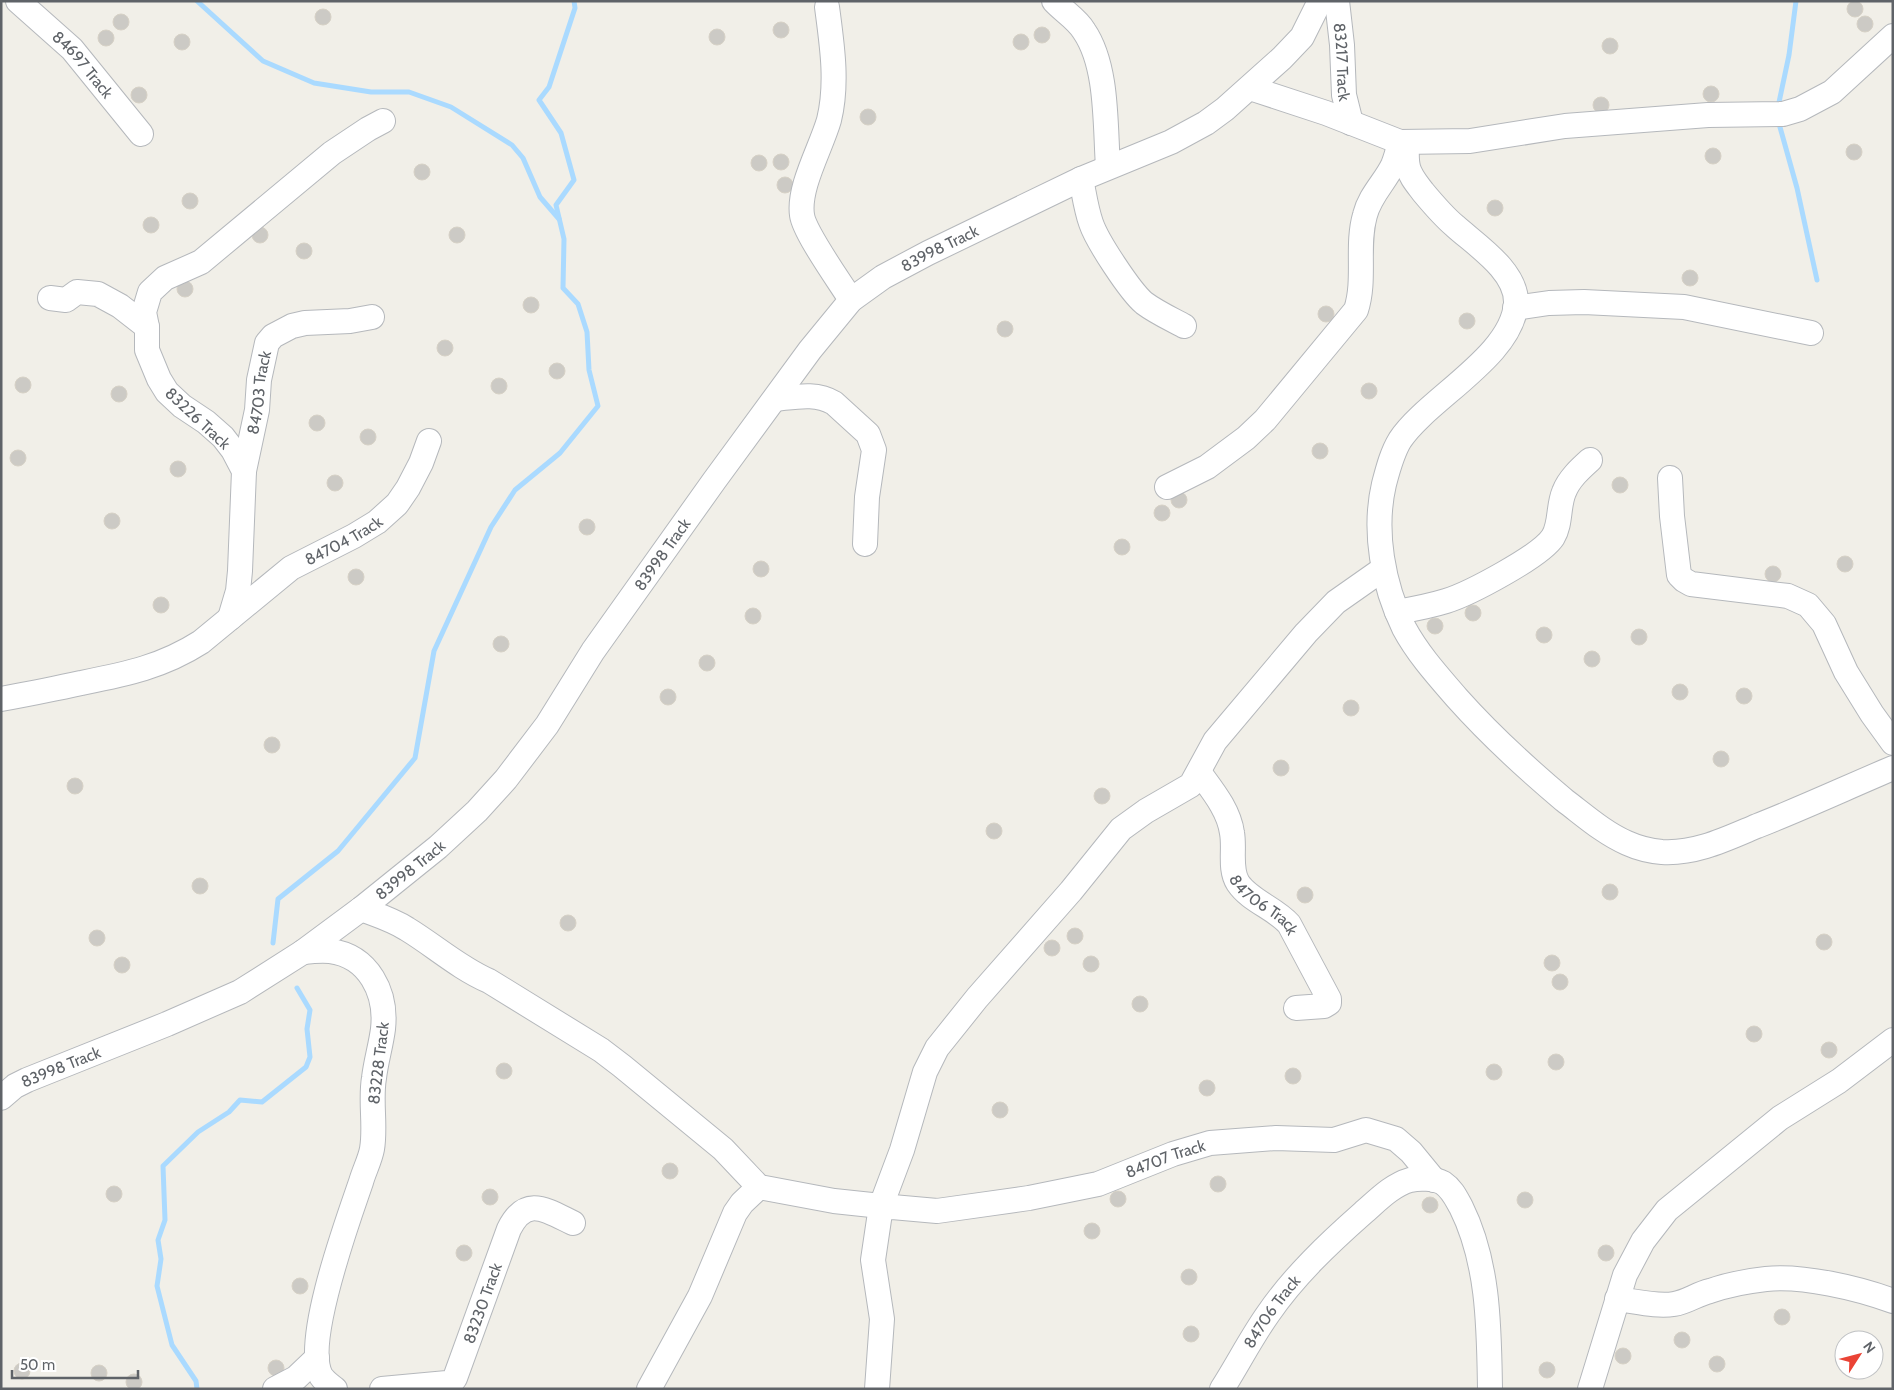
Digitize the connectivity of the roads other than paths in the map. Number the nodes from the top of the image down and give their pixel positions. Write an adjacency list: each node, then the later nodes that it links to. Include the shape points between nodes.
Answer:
1 (18, 1): 10 (street, 84697 Track, via 72,49)
2 (1054, 1): 12 (street, via 1079,24 1094,48 1104,93)
3 (1320, 1): 7 (street, 83217 Track, via 1302,37)
4 (1337, 1): 9 (street, 83217 Track, via 1344,95)
5 (827, 7): 15 (street, via 834,71 832,98 829,119 804,193 802,213 809,232)
6 (1893, 36): 11 (street, via 1832,92 1783,114 1630,120 1565,126 1470,141)
7 (1250, 88): 9 (street); 12 (street, 83998 Track, via 1197,128 1171,142)
8 (383, 121): 19 (street, 83226 Track, via 332,153 201,262 156,285 150,292 144,312)
9 (1351, 123): 11 (street)
10 (141, 134)
11 (1404, 143): 16 (street, via 1412,177 1434,205 1492,257 1504,272 1515,292); 26 (street, via 1365,213 1360,235 1360,297 1356,310 1246,438 1207,467)
12 (1108, 166): 13 (street, 83998 Track)
13 (1081, 179): 15 (street, 83998 Track, via 928,252); 18 (street, via 1094,231 1120,272 1150,308)
14 (50, 298): 19 (street, via 66,300 77,292 98,294)
15 (851, 300): 21 (street, 83998 Track)
16 (1515, 308): 20 (street, via 1584,302 1684,307); 28 (street, via 1508,328 1475,370 1409,428 1394,452 1383,488 1380,548)
17 (372, 317): 24 (street, 84703 Track, via 292,326 267,343)
18 (1184, 326)
19 (147, 327): 24 (street, 83226 Track, via 147,350 167,392 223,437)
20 (1811, 333)
21 (774, 399): 27 (street, via 812,396 827,399 871,438 874,458 867,497); 35 (street, 83998 Track, via 593,651 547,725 506,779 438,847)
22 (429, 441): 30 (street, 84704 Track, via 408,488 391,510 354,536 291,568)
23 (1590, 460): 29 (street, via 1563,493 1554,535 1540,551 1460,596)
24 (244, 471): 30 (street, via 240,571)
25 (1670, 478): 32 (street, via 1681,578 1691,584 1788,596 1808,605 1824,624 1846,672)
26 (1167, 487)
27 (865, 544)
28 (1383, 569): 29 (street); 34 (street, via 1346,593 1325,612 1215,741)
29 (1397, 612): 33 (street, via 1430,667 1482,726 1579,811 1600,827 1643,849 1682,852 1701,849)
30 (230, 618): 31 (street, via 201,642 158,665)
31 (1, 699)
32 (1893, 743)
33 (1893, 768)
34 (1199, 772): 37 (street, 84706 Track, via 1228,820 1238,883 1289,924 1329,999 1324,1006); 42 (street, via 1191,785 1121,829 938,1048 925,1072)
35 (361, 909): 36 (street, 83998 Track); 41 (street, via 408,929 474,975 602,1050 723,1149)
36 (303, 952): 39 (street, 83998 Track, via 240,992 27,1080); 46 (street, 83228 Track, via 329,951 356,961 376,980 384,1012 373,1079 372,1150 335,1260 318,1335)
37 (1296, 1008)
38 (1893, 1040): 44 (street, via 1839,1081 1773,1123 1667,1210 1632,1260)
39 (1, 1098)
40 (1432, 1180): 42 (street, 84707 Track, via 1411,1152 1396,1139 1366,1130 1334,1140 1276,1138 1210,1143 1098,1184 1029,1198 936,1211); 53 (street, 84706 Track, via 1410,1180 1396,1187 1334,1238 1288,1287); 54 (street, 84707 Track, via 1453,1192 1476,1247 1489,1327)
41 (759, 1187): 42 (street, 84707 Track); 51 (street, via 734,1213 700,1296)
42 (881, 1206): 52 (street, via 873,1260 882,1319)
43 (573, 1223): 47 (street, 83230 Track, via 534,1207 514,1219)
44 (1617, 1299): 45 (street, via 1673,1304 1736,1284 1782,1278); 55 (street)
45 (1893, 1300)
46 (317, 1358): 48 (street, via 296,1378); 49 (street, via 321,1376)
47 (453, 1386): 50 (street, 83230 Track)
48 (275, 1389)
49 (335, 1389)
50 (382, 1389)
51 (649, 1389)
52 (877, 1389)
53 (1222, 1389)
54 (1490, 1389)
55 (1590, 1389)

